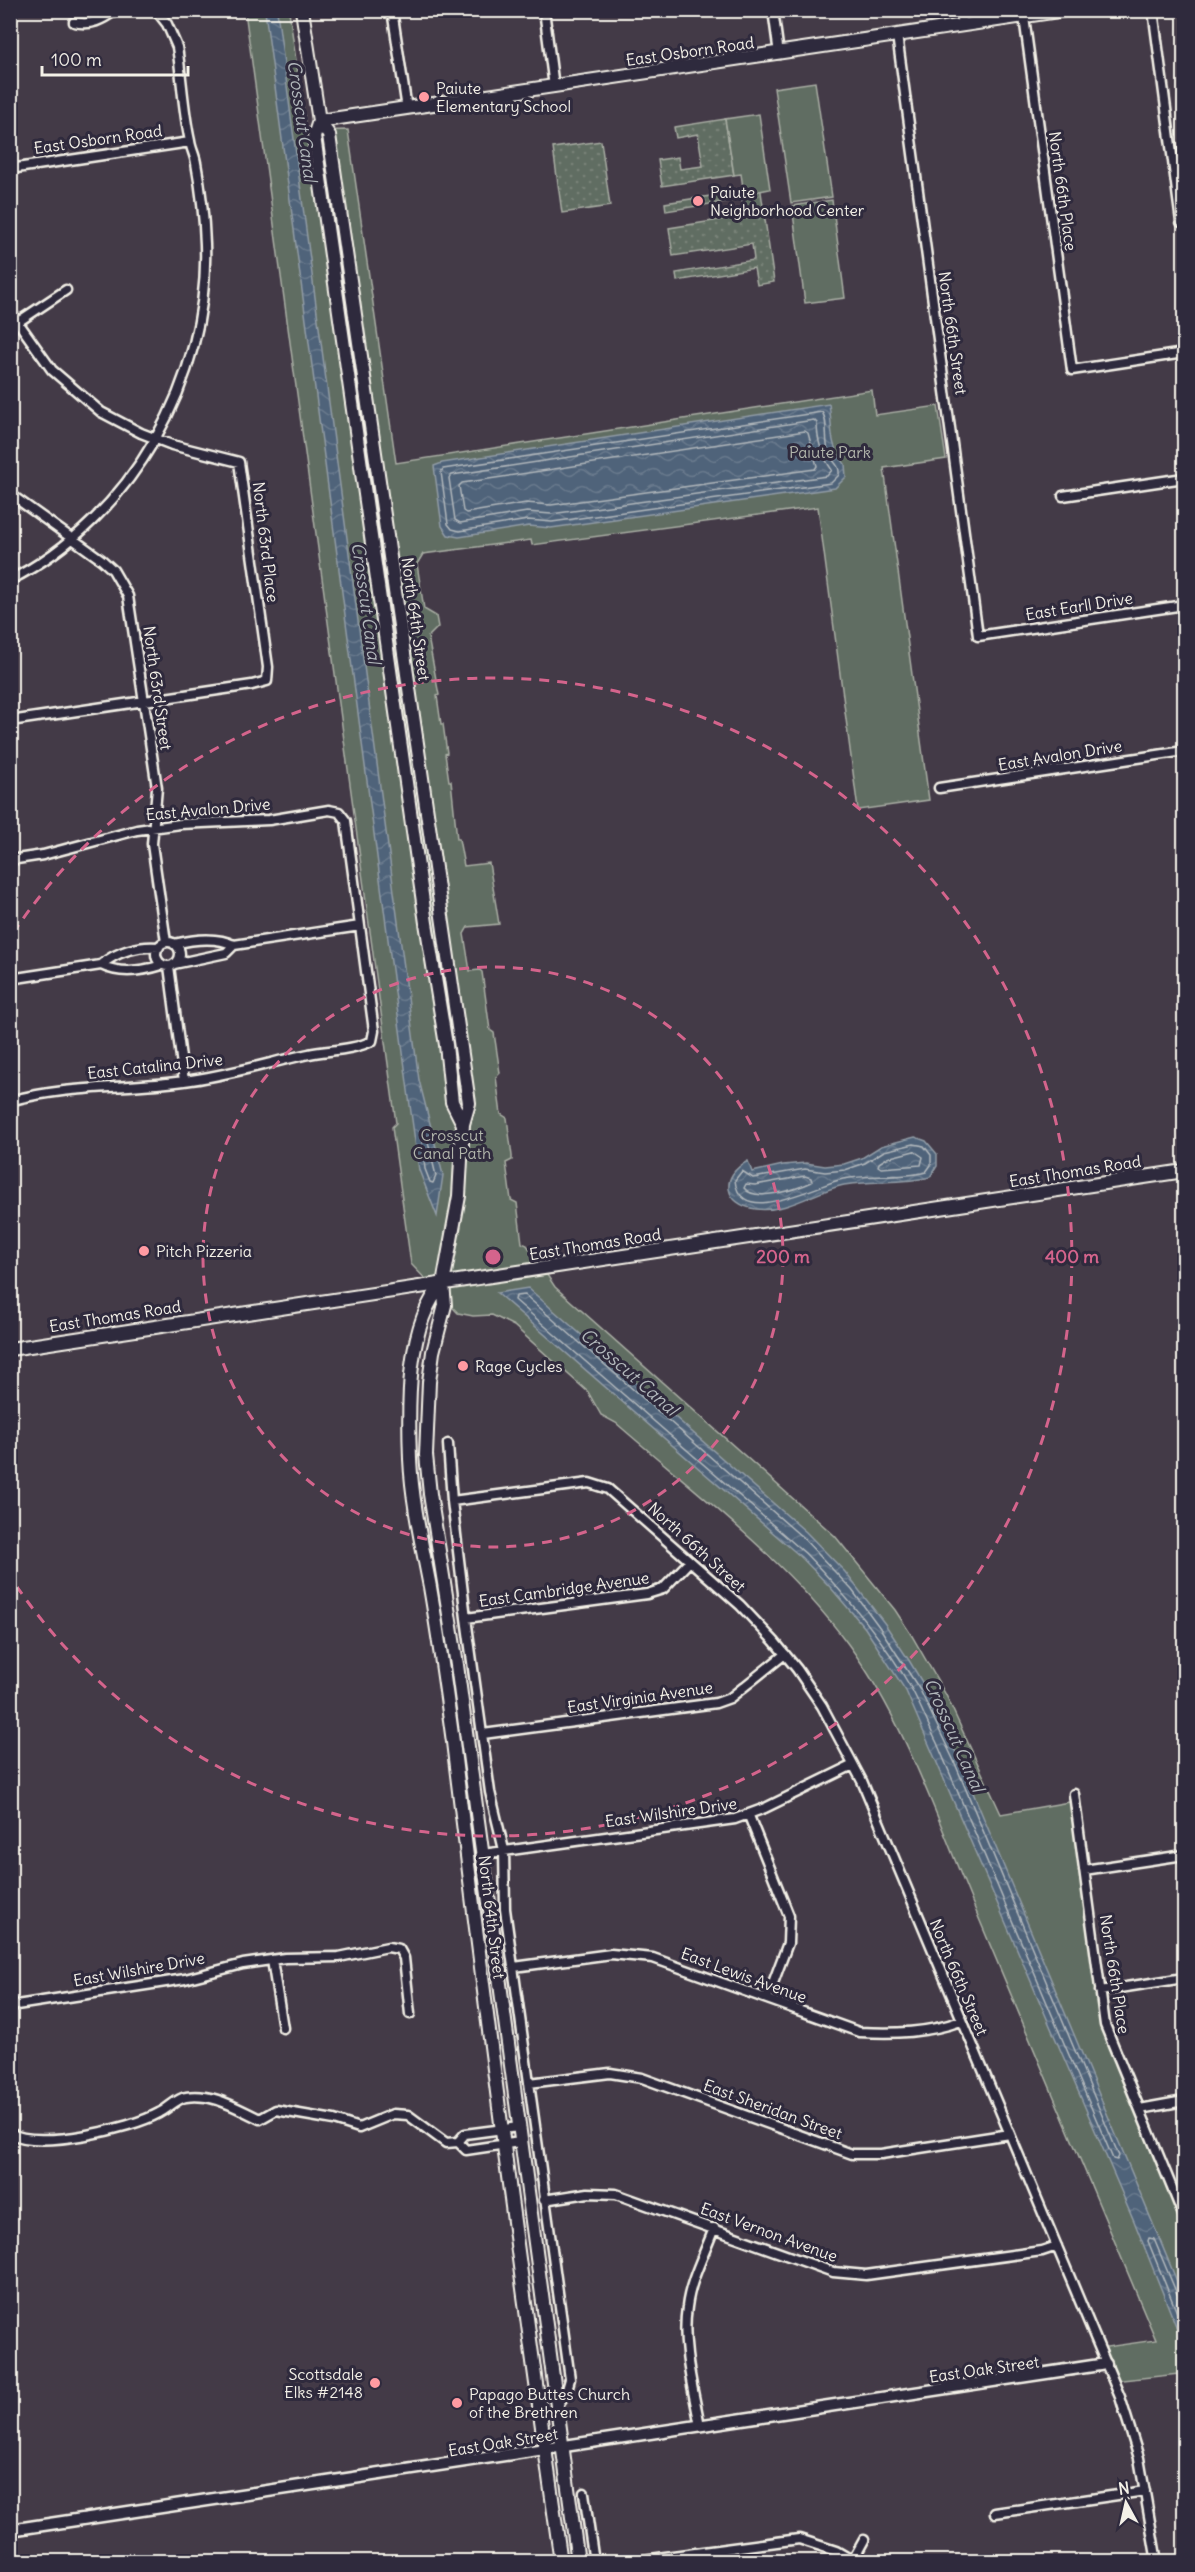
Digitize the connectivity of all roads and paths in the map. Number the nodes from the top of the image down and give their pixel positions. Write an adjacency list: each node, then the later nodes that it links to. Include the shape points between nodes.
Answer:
1 (116, 10): 11 (street, via 86,25)
2 (302, 10): 17 (main road, North 64th Street)
3 (392, 10): 16 (street)
4 (544, 10): 15 (street)
5 (773, 10): 14 (street)
6 (960, 10): 12 (street)
7 (1065, 10): 10 (main road, East Osborn Road)
8 (1153, 10): 20 (street)
9 (161, 12): 18 (street, via 177,47)
10 (1024, 17): 12 (main road, East Osborn Road); 24 (street, North 66th Place, via 1072,370)
11 (74, 22)
12 (962, 25): 13 (main road, East Osborn Road)
13 (897, 35): 14 (main road, East Osborn Road); 32 (street, North 66th Street)
14 (779, 54): 15 (main road, East Osborn Road)
15 (555, 87): 16 (main road, East Osborn Road)
16 (406, 109): 17 (main road, East Osborn Road)
17 (319, 121): 47 (main road, North 64th Street, via 314,136 426,923 452,1102); 47 (main road, North 64th Street, via 328,135 469,1103)
18 (190, 142): 19 (street, East Osborn Road); 25 (street, via 196,162 205,246 200,318 183,381)
19 (10, 169)
20 (1183, 222)
21 (66, 290): 23 (street)
22 (10, 311): 23 (street, North 63rd Place)
23 (18, 322): 25 (street, North 63rd Place, via 52,370 101,412)
24 (1185, 353)
25 (155, 438): 29 (street, via 120,490); 33 (street, North 63rd Place, via 188,451 239,462 268,667 267,681)
26 (1185, 478): 28 (street)
27 (10, 494): 29 (street, North 63rd Street)
28 (1063, 496)
29 (72, 538): 30 (street); 33 (street, North 63rd Street, via 113,570 128,596)
30 (10, 580)
31 (1185, 605): 32 (street, East Earll Drive)
32 (978, 636)
33 (145, 701): 34 (street); 37 (street, North 63rd Street, via 157,788)
34 (10, 721)
35 (1185, 751): 36 (street, East Avalon Drive)
36 (939, 788)
37 (153, 828): 38 (street, East Avalon Drive); 39 (street, East Avalon Drive, via 339,812 346,821); 40 (street, North 63rd Street)
38 (10, 860)
39 (360, 926): 41 (street); 45 (street, East Catalina Drive, via 374,1031 372,1041)
40 (166, 944): 41 (street, via 204,939); 42 (street, via 113,955); 43 (street, via 156,956); 43 (street, via 179,949 180,956)
41 (234, 945): 43 (street, via 226,953)
42 (101, 965): 43 (street, via 112,970); 44 (street)
43 (169, 965): 45 (street)
44 (10, 979)
45 (184, 1082): 46 (street, East Catalina Drive, via 65,1091)
46 (10, 1101)
47 (463, 1124): 49 (main road, North 64th Street, via 459,1196)
48 (1185, 1171): 49 (main road, East Thomas Road)
49 (443, 1284): 50 (main road, East Thomas Road); 52 (main road, North 64th Street, via 445,1305 429,1382); 53 (main road, North 64th Street, via 425,1308 414,1360 410,1428)
50 (10, 1349)
51 (448, 1444): 54 (street, North 64th Street)
52 (429, 1485): 53 (main road); 63 (main road, North 64th Street)
53 (413, 1486): 65 (main road, North 64th Street, via 443,1661)
54 (452, 1501): 55 (street, North 66th Street, via 600,1484); 56 (street, North 64th Street)
55 (690, 1562): 56 (street, East Cambridge Avenue, via 663,1589 647,1594); 57 (street, North 66th Street, via 757,1622)
56 (466, 1618): 58 (street, North 64th Street)
57 (785, 1654): 58 (street, East Virginia Avenue, via 738,1693 716,1702); 59 (street, North 66th Street, via 822,1706)
58 (483, 1734): 62 (street, North 64th Street, via 492,1802)
59 (853, 1765): 61 (street, East Wilshire Drive); 74 (street, North 66th Street)
60 (1074, 1794): 66 (street, North 66th Place)
61 (749, 1816): 62 (street, East Wilshire Drive); 71 (street, via 789,1916 788,1943)
62 (504, 1850): 63 (street, East Wilshire Drive); 68 (street, North 64th Street, via 505,1909)
63 (483, 1854): 65 (main road); 79 (main road, North 64th Street)
64 (1185, 1855): 66 (street)
65 (467, 1857): 80 (main road, North 64th Street)
66 (1084, 1870): 70 (street, North 66th Place)
67 (272, 1960): 72 (street, East Wilshire Drive, via 184,1980); 73 (street, East Wilshire Drive, via 339,1957 399,1948 404,1958); 75 (street)
68 (514, 1967): 71 (street, East Lewis Avenue, via 611,1954 653,1958); 76 (street, North 64th Street)
69 (1185, 1978): 70 (street)
70 (1100, 1991): 78 (street, North 66th Place, via 1108,2036)
71 (767, 1999): 74 (street, East Lewis Avenue, via 859,2032 894,2034)
72 (10, 2006)
73 (410, 2014)
74 (961, 2021): 82 (street, North 66th Street)
75 (283, 2028)
76 (529, 2083): 82 (street, East Sheridan Street, via 610,2073 642,2078 852,2154 881,2154); 86 (street, North 64th Street)
77 (1185, 2101): 78 (street)
78 (1140, 2109): 87 (street, North 66th Place)
79 (519, 2127): 80 (street); 84 (main road, North 64th Street)
80 (503, 2129): 83 (street, via 465,2134); 85 (main road, North 64th Street)
81 (10, 2133): 83 (street, via 46,2140 127,2128 183,2097 212,2096 260,2119 276,2110 359,2128 393,2114 408,2115 446,2143)
82 (1010, 2134): 89 (street, North 66th Street)
83 (458, 2142): 85 (street, via 465,2150)
84 (520, 2142): 85 (street); 91 (main road, North 64th Street)
85 (505, 2144): 94 (main road, North 64th Street)
86 (544, 2200): 88 (street, East Vernon Avenue, via 588,2193 616,2194); 91 (street, North 64th Street, via 569,2384)
87 (1185, 2217)
88 (714, 2228): 89 (street, East Vernon Avenue, via 850,2275); 92 (street, via 687,2304 686,2332)
89 (1057, 2246): 90 (street, North 66th Street)
90 (1106, 2364): 92 (street, East Oak Street); 95 (street, North 66th Street, via 1133,2434)
91 (556, 2408): 93 (main road, North 64th Street)
92 (700, 2426): 93 (street, East Oak Street)
93 (561, 2448): 94 (street, East Oak Street); 102 (main road, North 64th Street)
94 (545, 2451): 98 (street, East Oak Street); 101 (main road, North 64th Street)
95 (1145, 2491): 97 (street); 105 (street, North 66th Street)
96 (584, 2493): 103 (street)
97 (995, 2512)
98 (10, 2530)
99 (864, 2540): 100 (street)
100 (854, 2561): 104 (street, via 799,2539)
101 (561, 2562)
102 (578, 2562)
103 (594, 2562)
104 (628, 2562)
105 (1157, 2562)

